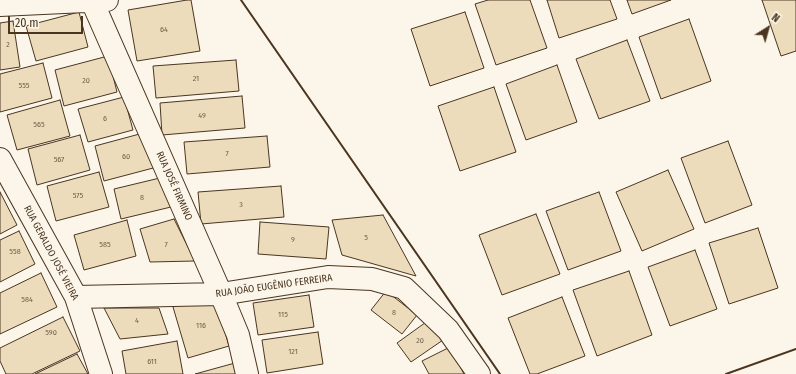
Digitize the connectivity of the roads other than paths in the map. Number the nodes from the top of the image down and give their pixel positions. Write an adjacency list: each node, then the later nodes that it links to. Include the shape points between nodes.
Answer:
1 (99, 1): 2 (street); 4 (street, RUA JOSÉ FIRMINO)
2 (0, 5)
3 (0, 159): 5 (street, RUA GERALDO JOSÉ VIEIRA)
4 (221, 294): 5 (street, RUA JOÃO EUGÊNIO FERREIRA); 7 (street, RUA JOSÉ FIRMINO, via 238,335); 8 (street, RUA JOÃO EUGÊNIO FERREIRA, via 328,277 372,278 404,288 448,330)
5 (76, 297): 6 (street, RUA GERALDO JOSÉ VIEIRA)
6 (101, 374)
7 (247, 374)
8 (479, 374)

